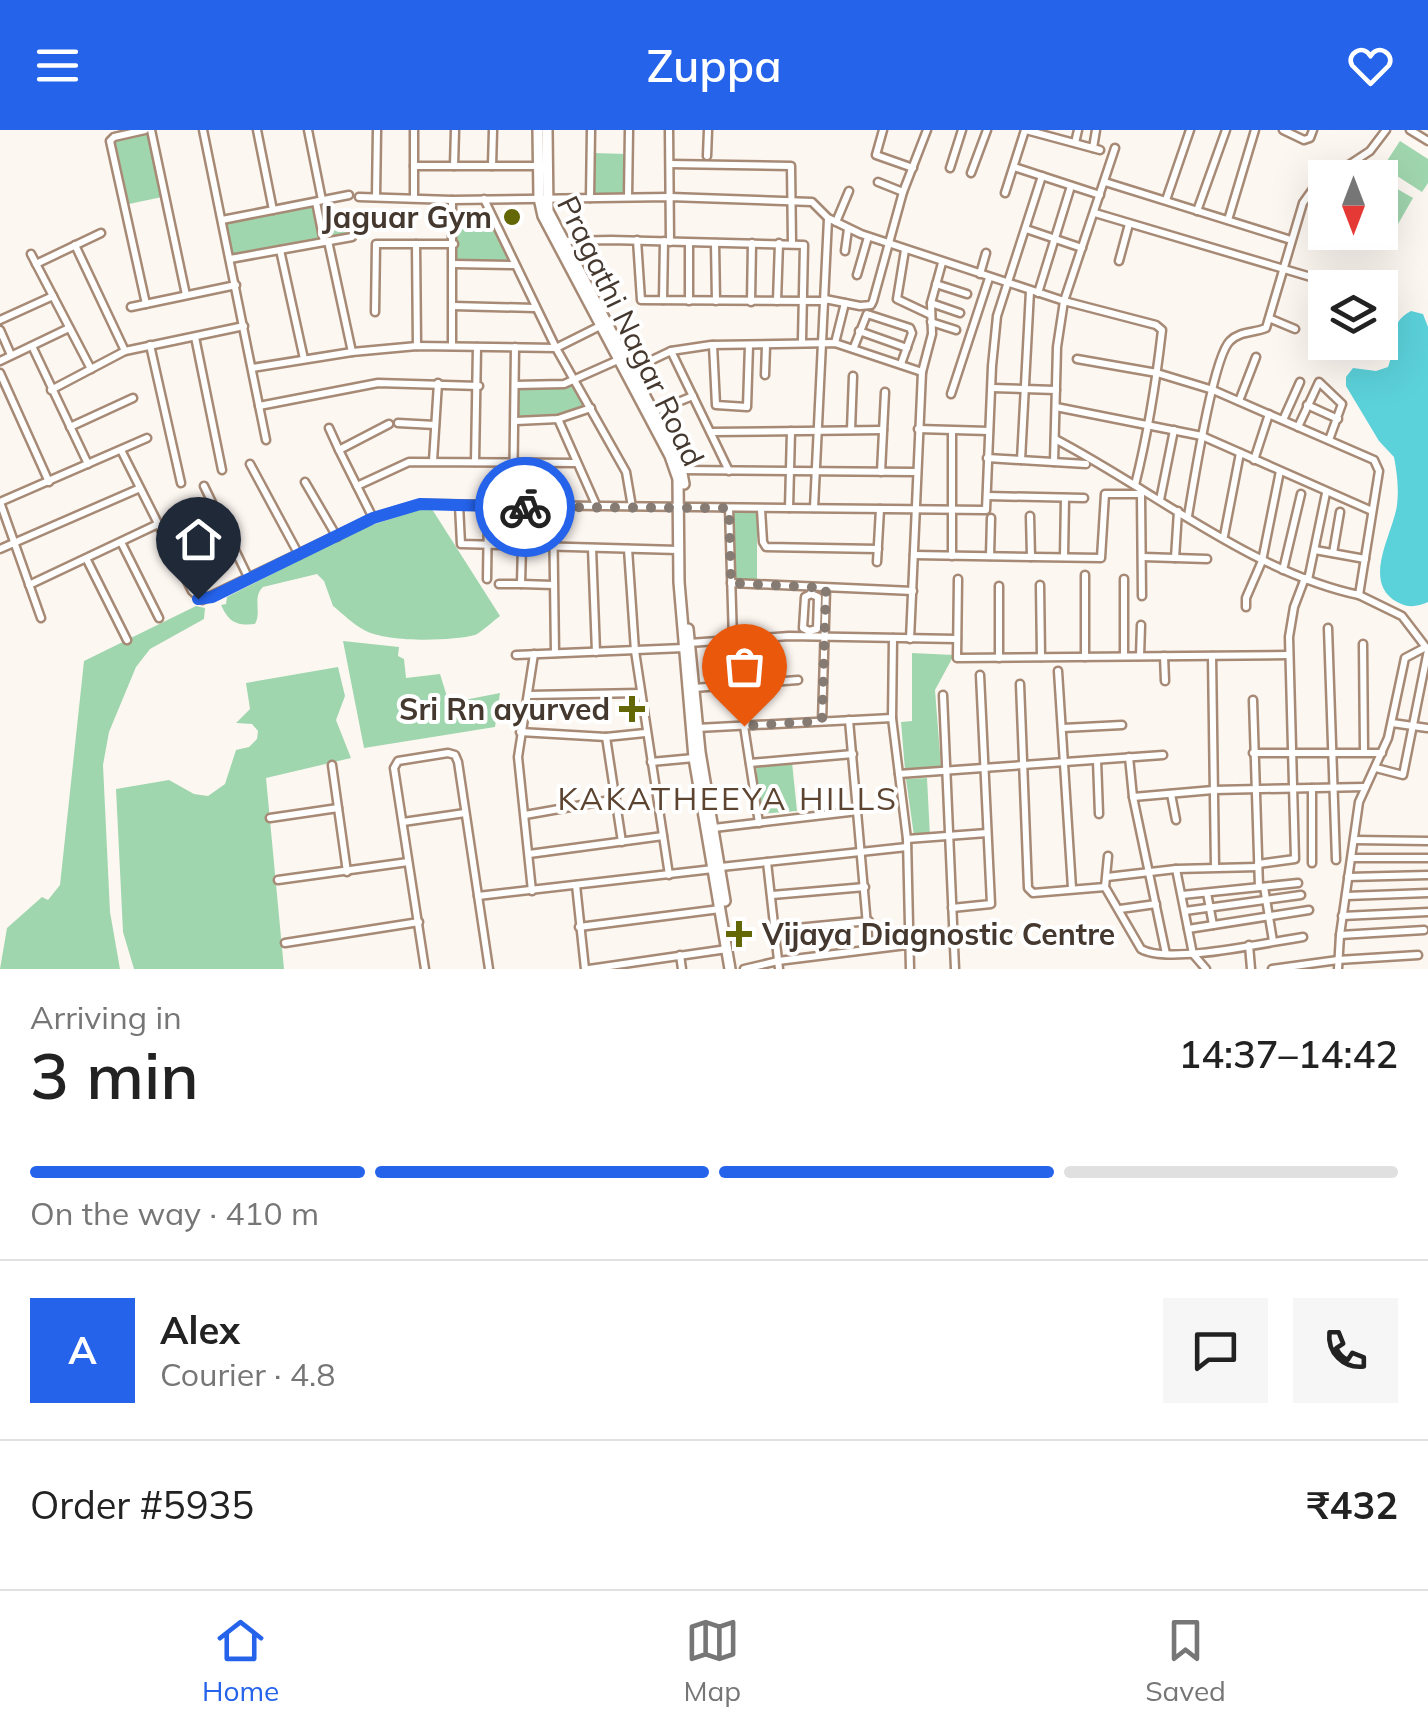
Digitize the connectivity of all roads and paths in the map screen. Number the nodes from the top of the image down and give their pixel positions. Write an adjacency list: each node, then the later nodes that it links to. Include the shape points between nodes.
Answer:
1 (148, 130): 116 (street); 127 (street, via 110,141)
2 (203, 130): 69 (street)
3 (257, 130): 66 (street)
4 (308, 130): 65 (street)
5 (377, 130): 53 (street)
6 (414, 130): 36 (street)
7 (455, 130): 37 (street)
8 (493, 130): 38 (street)
9 (538, 130): 39 (main road, Pragathi Nagar Road)
10 (547, 130): 58 (main road, Pragathi Nagar Road)
11 (591, 130): 59 (street)
12 (629, 130): 56 (street)
13 (669, 130): 35 (street)
14 (708, 130): 33 (street)
15 (883, 130): 41 (street, via 876,155)
16 (926, 130): 41 (street)
17 (962, 130): 42 (street)
18 (987, 130): 43 (street)
19 (1026, 130): 29 (street); 40 (street)
20 (1078, 130): 31 (street)
21 (1096, 130): 31 (street, via 1096,149)
22 (1190, 130): 64 (street)
23 (1226, 130): 67 (street)
24 (1256, 130): 71 (street)
25 (1283, 130): 26 (street, via 1304,140)
26 (1313, 130)
27 (1386, 130): 34 (street)
28 (1410, 130): 30 (street)
29 (1043, 132): 31 (street)
30 (1428, 141)
31 (1074, 143)
32 (1115, 148): 46 (street)
33 (708, 156)
34 (1355, 160)
35 (670, 164): 60 (street); 63 (street, via 791,166)
36 (414, 166): 37 (street); 55 (street)
37 (454, 166): 38 (street)
38 (492, 166): 39 (street)
39 (538, 166): 58 (main road, Pragathi Nagar Road)
40 (1014, 167): 44 (street); 50 (street)
41 (913, 168): 49 (street)
42 (950, 168)
43 (971, 173)
44 (1042, 176): 47 (street); 74 (street)
45 (878, 182): 49 (street)
46 (1105, 182): 52 (street); 64 (street)
47 (1071, 186): 52 (street); 78 (street)
48 (849, 191): 70 (street)
49 (904, 192): 88 (street)
50 (1005, 193)
51 (348, 195): 65 (street)
52 (1100, 195): 68 (street)
53 (376, 196): 55 (street); 57 (street)
54 (1308, 196): 80 (street)
55 (414, 197): 62 (street)
56 (628, 197): 59 (street); 60 (street)
57 (359, 198)
58 (543, 198): 59 (street); 61 (street); 82 (main road, Pragathi Nagar Road); 137 (main road, Pragathi Nagar Road, via 552,234)
59 (590, 198)
60 (670, 198): 63 (street); 83 (street)
61 (484, 199): 62 (street); 104 (street)
62 (452, 200): 90 (street)
63 (790, 200): 70 (street, via 812,202); 91 (street)
64 (1166, 200): 67 (street)
65 (319, 201): 66 (street); 81 (street)
66 (273, 210): 69 (street)
67 (1197, 211): 71 (street)
68 (1094, 213): 72 (street); 93 (street)
69 (222, 220): 99 (street)
70 (832, 220): 73 (street); 119 (street)
71 (1228, 220): 80 (street)
72 (1129, 224): 100 (street); 105 (street)
73 (848, 229): 76 (street); 96 (street)
74 (1026, 229): 78 (street); 111 (street)
75 (101, 232): 92 (street)
76 (868, 236): 88 (street); 107 (street)
77 (352, 237): 81 (street)
78 (1055, 239): 93 (street); 113 (street)
79 (637, 240): 82 (street); 83 (street); 117 (street, via 639,297)
80 (1291, 240): 105 (street)
81 (326, 242): 94 (street); 161 (street)
82 (564, 242): 171 (main road, Pragathi Nagar Road)
83 (667, 242): 84 (street); 117 (street)
84 (689, 243): 85 (street); 120 (street)
85 (716, 243): 86 (street); 121 (street)
86 (752, 243): 87 (street); 123 (street)
87 (779, 243): 91 (street); 122 (street)
88 (889, 243): 95 (street); 125 (street, via 874,301)
89 (416, 244): 90 (street); 131 (street, via 376,244); 150 (street)
90 (454, 244): 103 (street)
91 (792, 244): 118 (street, via 804,246)
92 (75, 245): 102 (street); 159 (street)
93 (1082, 248): 124 (street)
94 (280, 250): 99 (street); 164 (street)
95 (905, 250): 101 (street); 133 (street, via 896,296)
96 (845, 252)
97 (986, 253): 106 (street)
98 (31, 254): 102 (street)
99 (230, 260): 112 (street)
100 (1119, 261)
101 (942, 262): 106 (street); 110 (street)
102 (36, 264): 115 (street)
103 (454, 264): 104 (street); 128 (street)
104 (514, 266): 130 (street)
105 (1285, 270): 108 (street); 134 (street)
106 (980, 274): 109 (street)
107 (857, 275)
108 (1308, 277)
109 (989, 278): 111 (street); 188 (street)
110 (936, 284): 114 (street); 126 (street)
111 (1008, 284): 113 (street); 182 (street, via 997,316)
112 (236, 285): 116 (street); 136 (street)
113 (1034, 292): 124 (street); 183 (street)
114 (967, 294)
115 (53, 296): 135 (street); 138 (street)
116 (186, 296): 127 (street)
117 (663, 300): 120 (street)
118 (804, 300): 119 (street); 122 (street); 144 (street)
119 (825, 300): 125 (street); 146 (street)
120 (689, 301): 121 (street)
121 (716, 301): 123 (street)
122 (777, 301): 123 (street)
123 (752, 302)
124 (1064, 302): 174 (street, via 1160,327); 185 (street)
125 (846, 303): 145 (street)
126 (931, 303): 132 (street); 133 (street)
127 (146, 304): 129 (street)
128 (453, 306): 130 (street); 151 (street)
129 (131, 307)
130 (536, 308): 157 (street)
131 (376, 312)
132 (960, 313)
133 (931, 318): 140 (street); 172 (street)
134 (1270, 319): 141 (street); 186 (street, via 1266,328 1230,340)
135 (0, 320)
136 (244, 326): 143 (street); 169 (street)
137 (600, 326): 157 (street); 166 (main road, Pragathi Nagar Road)
138 (70, 328): 149 (street); 170 (street)
139 (0, 330): 162 (street)
140 (956, 330)
141 (1294, 330)
142 (859, 331): 155 (street); 158 (street); 158 (street, via 864,316 873,314 910,328)
143 (194, 337): 147 (street); 235 (street)
144 (802, 340)
145 (834, 343): 146 (street); 155 (street)
146 (820, 344): 154 (street); 208 (street)
147 (150, 345): 159 (street); 245 (street)
148 (749, 345): 153 (street); 153 (street, via 748,407 715,404); 154 (street)
149 (32, 346): 162 (street); 184 (street)
150 (417, 346): 151 (street); 161 (street)
151 (452, 346): 152 (street)
152 (478, 346): 156 (street); 181 (street)
153 (713, 346): 160 (street)
154 (766, 346): 175 (street)
155 (854, 347): 168 (street)
156 (515, 348): 157 (street); 180 (street)
157 (556, 348): 177 (street)
158 (907, 348): 168 (street)
159 (126, 351): 170 (street)
160 (671, 351): 171 (street); 189 (street)
161 (352, 352): 164 (street)
162 (12, 356): 167 (street)
163 (1256, 357): 191 (street)
164 (304, 359): 169 (street)
165 (1077, 359): 174 (street)
166 (618, 360): 177 (street); 262 (main road, Pragathi Nagar Road, via 675,467)
167 (0, 361)
168 (902, 364): 172 (street)
169 (252, 368): 193 (street)
170 (90, 370): 184 (street)
171 (631, 370): 196 (main road, Pragathi Nagar Road)
172 (922, 372): 207 (street)
173 (0, 373): 243 (street)
174 (1157, 373): 186 (street); 202 (street)
175 (766, 375)
176 (853, 376): 209 (street)
177 (576, 380): 180 (street); 195 (street)
178 (1300, 382): 200 (street)
179 (438, 383): 181 (street); 193 (street, via 378,383); 203 (street)
180 (515, 384): 201 (street)
181 (478, 386): 228 (street)
182 (992, 388): 183 (street); 214 (street)
183 (1024, 389): 185 (street); 225 (street)
184 (51, 390): 204 (street)
185 (1056, 390): 194 (street)
186 (1212, 390): 191 (street); 216 (street)
187 (885, 392): 210 (street)
188 (951, 394)
189 (693, 396): 196 (street); 215 (street)
190 (133, 398): 204 (street)
191 (1238, 401): 197 (street)
192 (1308, 404): 199 (street); 199 (street, via 1319,382 1342,404); 205 (street)
193 (260, 406): 219 (street)
194 (1056, 407): 202 (street); 218 (street)
195 (591, 408): 198 (street); 263 (street, via 626,472)
196 (653, 412): 236 (main road, Pragathi Nagar Road)
197 (1269, 414): 200 (street); 226 (street)
198 (558, 419): 201 (street); 231 (street)
199 (1338, 419): 220 (street)
200 (1283, 420): 205 (street)
201 (516, 421): 229 (street)
202 (1150, 424): 212 (street); 249 (street)
203 (435, 425): 222 (street, via 393,423); 227 (street)
204 (70, 427): 232 (street)
205 (1298, 427): 220 (street)
206 (328, 428): 222 (street)
207 (918, 429): 211 (street); 242 (street)
208 (818, 430): 209 (street); 213 (street); 240 (street)
209 (851, 430): 210 (street)
210 (883, 430): 241 (street)
211 (952, 430): 214 (street); 269 (street)
212 (1174, 430): 216 (street); 255 (street)
213 (792, 431): 215 (street); 239 (street)
214 (989, 431): 224 (street)
215 (711, 432): 237 (street)
216 (1202, 436): 223 (street); 276 (street)
217 (148, 438): 221 (street)
218 (1055, 439): 230 (street); 249 (street)
219 (266, 440)
220 (1329, 440): 274 (street, via 1377,464)
221 (121, 450): 232 (street); 248 (street)
222 (339, 450): 247 (street)
223 (1240, 453): 226 (street); 280 (street)
224 (987, 458): 225 (street); 252 (street)
225 (1021, 460): 230 (street)
226 (1254, 460): 238 (street)
227 (433, 461): 228 (street); 247 (street, via 409,462)
228 (475, 462): 229 (street)
229 (514, 462): 231 (street); 258 (street)
230 (1054, 462): 234 (street)
231 (575, 463): 261 (street)
232 (88, 464): 243 (street)
233 (250, 464): 294 (street)
234 (1086, 464)
235 (222, 470)
236 (682, 470): 237 (street); 262 (main road, Pragathi Nagar Road)
237 (729, 471): 239 (street)
238 (1280, 471): 250 (street); 305 (street)
239 (790, 472): 240 (street); 265 (street)
240 (814, 472): 241 (street); 266 (street)
241 (882, 472): 242 (street)
242 (917, 472): 270 (street)
243 (50, 482): 256 (street)
244 (305, 482): 281 (street)
245 (182, 483)
246 (204, 486): 310 (street)
247 (357, 486): 277 (street)
248 (138, 488): 279 (street); 282 (street)
249 (1139, 490): 255 (street); 299 (street); 300 (street, via 1106,494 1101,558)
250 (1326, 493): 274 (street); 292 (street)
251 (1301, 494): 307 (street)
252 (986, 496): 253 (street); 269 (street, via 986,510)
253 (1065, 498): 254 (street); 300 (street)
254 (1084, 498)
255 (1160, 500): 271 (street)
256 (0, 502): 282 (street)
257 (460, 505): 258 (street); 277 (street, via 420,504); 284 (street, via 461,544)
258 (513, 506): 259 (street)
259 (523, 506): 260 (street); 285 (street)
260 (553, 507): 261 (street); 286 (street)
261 (597, 507): 263 (street)
262 (680, 507): 263 (street); 264 (street); 290 (main road, Pragathi Nagar Road); 339 (main road, Pragathi Nagar Road)
263 (632, 508)
264 (729, 508): 267 (street); 314 (street)
265 (789, 508): 266 (street); 267 (street)
266 (814, 508): 268 (street)
267 (761, 509): 291 (street, via 766,546)
268 (880, 509): 270 (street); 291 (street)
269 (952, 509): 270 (street); 296 (street)
270 (916, 510): 295 (street)
271 (1178, 510): 276 (street); 301 (street)
272 (488, 512): 284 (street)
273 (1340, 512): 293 (street)
274 (1372, 512): 303 (street)
275 (1030, 516): 298 (street)
276 (1188, 516): 280 (street)
277 (373, 518): 281 (street)
278 (991, 518): 297 (street)
279 (158, 524): 283 (street); 310 (street, via 198,599)
280 (1224, 536): 305 (street)
281 (336, 537): 294 (street)
282 (15, 543): 287 (street); 319 (street)
283 (122, 544): 304 (street); 328 (street)
284 (489, 545): 285 (street); 311 (street)
285 (524, 546): 286 (street); 316 (street)
286 (552, 547): 288 (street); 317 (street)
287 (0, 548)
288 (592, 548): 289 (street); 341 (street)
289 (628, 549): 290 (street); 342 (street)
290 (678, 550): 339 (main road, Pragathi Nagar Road)
291 (878, 550): 306 (street)
292 (1315, 550): 293 (street); 313 (street)
293 (1333, 553): 303 (street)
294 (300, 556): 310 (street)
295 (914, 556): 296 (street); 323 (street)
296 (952, 556): 297 (street)
297 (990, 556): 298 (street)
298 (1030, 557): 300 (street)
299 (1143, 557): 301 (street); 325 (street)
300 (1064, 558)
301 (1174, 558): 302 (street)
302 (1207, 559)
303 (1365, 559): 324 (street)
304 (87, 560): 319 (street); 336 (street)
305 (1262, 560): 307 (street); 326 (street)
306 (878, 562)
307 (1284, 570): 313 (street)
308 (1084, 575): 352 (street)
309 (958, 578): 335 (street)
310 (249, 579)
311 (487, 579)
312 (1124, 579): 347 (street)
313 (1306, 579): 324 (street); 346 (street, via 1294,607)
314 (731, 583): 322 (street); 337 (street)
315 (499, 584): 316 (street)
316 (522, 584): 317 (street)
317 (553, 585): 343 (street)
318 (1040, 585): 351 (street)
319 (29, 586): 327 (street)
320 (999, 586): 353 (street)
321 (826, 588): 322 (street); 323 (street); 332 (street)
322 (812, 591): 331 (street, via 805,597 803,628); 331 (street, via 818,597 817,629)
323 (912, 591): 334 (street)
324 (1359, 595): 340 (street, via 1402,616)
325 (1142, 596)
326 (1246, 607)
327 (41, 618)
328 (159, 618)
329 (1141, 624): 348 (street)
330 (1328, 628): 378 (street)
331 (809, 634): 332 (street); 337 (street)
332 (824, 636): 333 (street); 366 (street)
333 (892, 638): 334 (street); 364 (street)
334 (910, 639): 335 (street)
335 (958, 639): 353 (street, via 957,658)
336 (127, 640)
337 (732, 640): 339 (street)
338 (1362, 644): 377 (street)
339 (686, 646): 342 (street); 359 (main road, Pragathi Nagar Road); 385 (main road, Pragathi Nagar Road)
340 (1424, 648): 367 (street, via 1404,658); 370 (street)
341 (596, 652): 342 (street); 343 (street)
342 (634, 652): 361 (street)
343 (555, 653): 344 (street)
344 (534, 654): 345 (street); 360 (street)
345 (516, 655)
346 (1289, 655): 350 (street); 379 (street)
347 (1124, 656): 348 (street); 352 (street)
348 (1140, 656): 349 (street)
349 (1164, 656): 350 (street); 357 (street)
350 (1212, 656): 401 (street)
351 (1041, 657): 352 (street); 353 (street)
352 (1085, 657)
353 (999, 658)
354 (1058, 672): 372 (street)
355 (980, 675): 392 (street)
356 (798, 680): 359 (street)
357 (1165, 680)
358 (1020, 684): 390 (street)
359 (694, 688): 371 (main road, Pragathi Nagar Road)
360 (528, 694): 361 (street); 374 (street)
361 (640, 694): 375 (street)
362 (943, 695): 394 (street)
363 (1253, 700): 382 (street)
364 (892, 718): 365 (street); 395 (street)
365 (850, 720): 366 (street); 381 (street)
366 (822, 721): 369 (street)
367 (1392, 723): 370 (street); 380 (street)
368 (1122, 724): 372 (street)
369 (744, 726): 371 (street); 388 (street)
370 (1414, 726): 373 (street); 393 (street, via 1403,775)
371 (698, 728): 414 (main road, Pragathi Nagar Road)
372 (1063, 728): 389 (street)
373 (1427, 728)
374 (520, 732): 376 (street); 409 (street)
375 (645, 733): 376 (street); 387 (street)
376 (606, 737): 404 (street)
377 (1364, 751): 378 (street); 380 (street)
378 (1332, 752): 379 (street); 398 (street)
379 (1292, 753): 382 (street); 396 (street)
380 (1382, 753): 393 (street)
381 (853, 754): 388 (street); 406 (street)
382 (1253, 754): 400 (street)
383 (1163, 755): 384 (street)
384 (1128, 756): 386 (street); 403 (street)
385 (694, 758): 387 (street); 433 (main road, Pragathi Nagar Road)
386 (1097, 760): 389 (street); 408 (street)
387 (651, 762): 416 (street)
388 (750, 763): 413 (street)
389 (1062, 763): 390 (street); 447 (street)
390 (1022, 764): 392 (street); 447 (street, via 1028,888)
391 (332, 765): 405 (street)
392 (982, 767): 394 (street); 415 (street)
393 (1376, 768): 399 (street)
394 (944, 771): 395 (street); 417 (street)
395 (899, 774): 421 (street)
396 (1292, 788): 397 (street); 400 (street); 431 (street, via 1295,859)
397 (1312, 788): 398 (street); 430 (street)
398 (1333, 788): 399 (street); 427 (street)
399 (1365, 788): 418 (street)
400 (1254, 789): 401 (street); 431 (street)
401 (1213, 790): 402 (street); 432 (street)
402 (1171, 794): 403 (street); 411 (street)
403 (1133, 798): 435 (street)
404 (616, 799): 409 (street); 420 (street)
405 (338, 808): 410 (street); 436 (street)
406 (858, 811): 413 (street); 422 (street)
407 (465, 812): 412 (street); 412 (street, via 456,758 448,752 395,763); 453 (street)
408 (1100, 814)
409 (525, 815): 423 (street)
410 (270, 818)
411 (1176, 820)
412 (403, 822): 428 (street)
413 (759, 823): 414 (street)
414 (714, 828): 433 (main road, Pragathi Nagar Road)
415 (986, 834): 417 (street); 458 (street, via 991,904)
416 (663, 836): 420 (street); 437 (street)
417 (947, 836): 421 (street); 458 (street)
418 (1354, 840): 419 (street); 425 (street)
419 (1428, 841)
420 (622, 842): 423 (street)
421 (907, 843): 422 (street); 480 (street)
422 (862, 852): 429 (street); 444 (street)
423 (529, 854): 448 (street)
424 (1108, 856): 439 (street)
425 (1352, 858): 426 (street); 440 (street)
426 (1428, 858)
427 (1336, 860)
428 (408, 862): 436 (street); 468 (street)
429 (767, 862): 433 (street); 451 (street)
430 (1312, 863)
431 (1258, 866): 432 (street); 446 (street)
432 (1214, 867): 434 (street)
433 (717, 868): 437 (street); 460 (main road, Pragathi Nagar Road); 495 (main road, Pragathi Nagar Road)
434 (1176, 868): 435 (street); 454 (street)
435 (1151, 871): 439 (street); 457 (street)
436 (347, 872): 441 (street)
437 (669, 875): 443 (street)
438 (1428, 875): 440 (street)
439 (1107, 876): 445 (street)
440 (1348, 878): 455 (street)
441 (278, 880)
442 (1298, 883): 446 (street)
443 (576, 885): 448 (street); 470 (street)
444 (866, 886): 451 (street); 467 (street)
445 (1105, 887): 447 (street); 461 (street)
446 (1262, 887): 449 (street); 456 (street)
447 (1072, 888)
448 (532, 891): 453 (street)
449 (1207, 893): 454 (street); 459 (street)
450 (1428, 893): 455 (street)
451 (772, 895): 471 (street)
452 (1301, 895): 456 (street)
453 (478, 896): 492 (street)
454 (1182, 896): 463 (street)
455 (1346, 896): 466 (street)
456 (1267, 900): 459 (street); 465 (street)
457 (1156, 904): 461 (street); 484 (street)
458 (952, 908): 477 (street)
459 (1210, 908): 463 (street); 469 (street)
460 (721, 909): 470 (street); 482 (main road, Pragathi Nagar Road)
461 (1120, 909): 484 (street, via 1141,949)
462 (1309, 910): 465 (street)
463 (1185, 911): 472 (street)
464 (1428, 912): 466 (street)
465 (1270, 916): 469 (street); 478 (street)
466 (1342, 916): 475 (street)
467 (869, 921): 471 (street); 483 (street)
468 (419, 922): 479 (street); 491 (street)
469 (1212, 926): 472 (street)
470 (579, 928): 493 (street)
471 (776, 930): 490 (street)
472 (1188, 930): 485 (street)
473 (1424, 930): 475 (street)
474 (1011, 932): 477 (street)
475 (1340, 935): 488 (street)
476 (1303, 937): 478 (street)
477 (953, 939): 480 (street); 498 (street)
478 (1273, 941): 481 (street)
479 (284, 943)
480 (910, 944): 483 (street); 497 (street)
481 (1249, 944): 485 (street); 500 (street)
482 (727, 949): 486 (street); 495 (main road, Pragathi Nagar Road)
483 (870, 949): 490 (street)
484 (1166, 954): 485 (street)
485 (1193, 954): 499 (street)
486 (680, 955): 489 (street); 494 (street)
487 (1418, 955): 488 (street)
488 (1338, 964): 501 (street)
489 (642, 965): 493 (street)
490 (778, 965): 496 (street)
491 (426, 969)
492 (489, 969)
493 (587, 969)
494 (682, 969)
495 (732, 969)
496 (744, 969)
497 (910, 969)
498 (954, 969)
499 (1206, 969)
500 (1251, 969)
501 (1272, 969)

